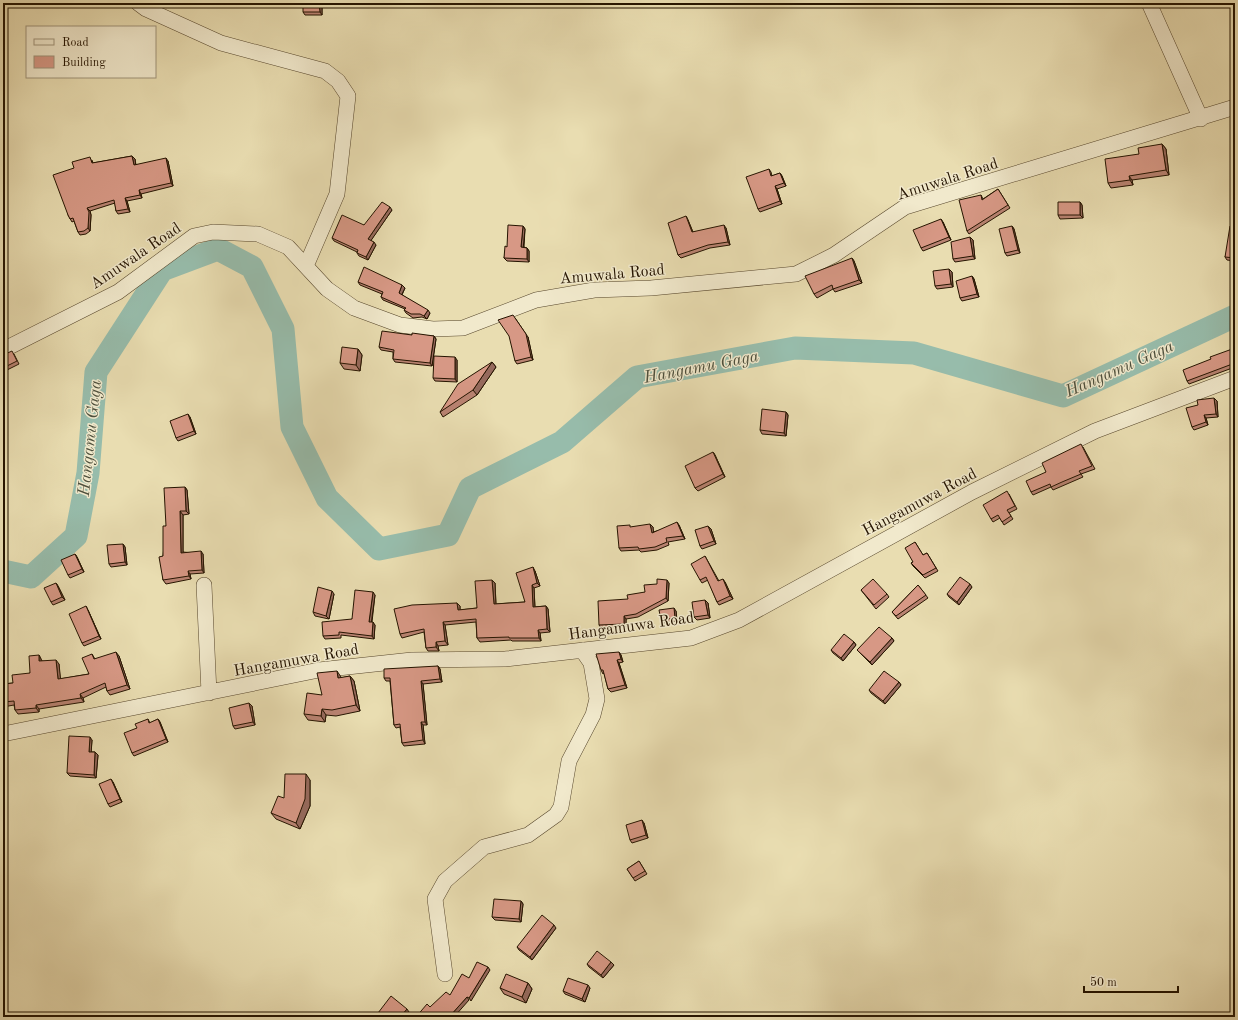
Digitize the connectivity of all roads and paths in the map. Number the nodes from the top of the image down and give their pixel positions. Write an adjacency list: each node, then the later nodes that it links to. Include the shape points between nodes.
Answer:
1 (138, 3): 5 (street, via 221,43 325,71 338,81 345,91 348,96 338,194)
2 (1149, 3): 4 (street)
3 (1235, 107): 4 (street, Amuwala Road)
4 (1201, 119): 5 (street, Amuwala Road, via 905,207 834,256 796,274 651,288 594,290 536,300 463,328 433,330 400,325 354,308 327,289)
5 (306, 266): 6 (street, Amuwala Road, via 288,247 258,234 213,232 194,236 118,292)
6 (3, 350)
7 (1235, 378): 9 (street, Hangamuwa Road, via 1088,435 972,492 739,620 691,638)
8 (204, 585): 10 (street)
9 (582, 650): 10 (street, Hangamuwa Road, via 505,659 412,660 319,670); 12 (street, via 591,663 597,699 594,715 569,762 561,807 556,815 528,835 484,847 444,881 435,899)
10 (209, 693): 11 (street, Hangamuwa Road)
11 (3, 734)
12 (445, 974)

